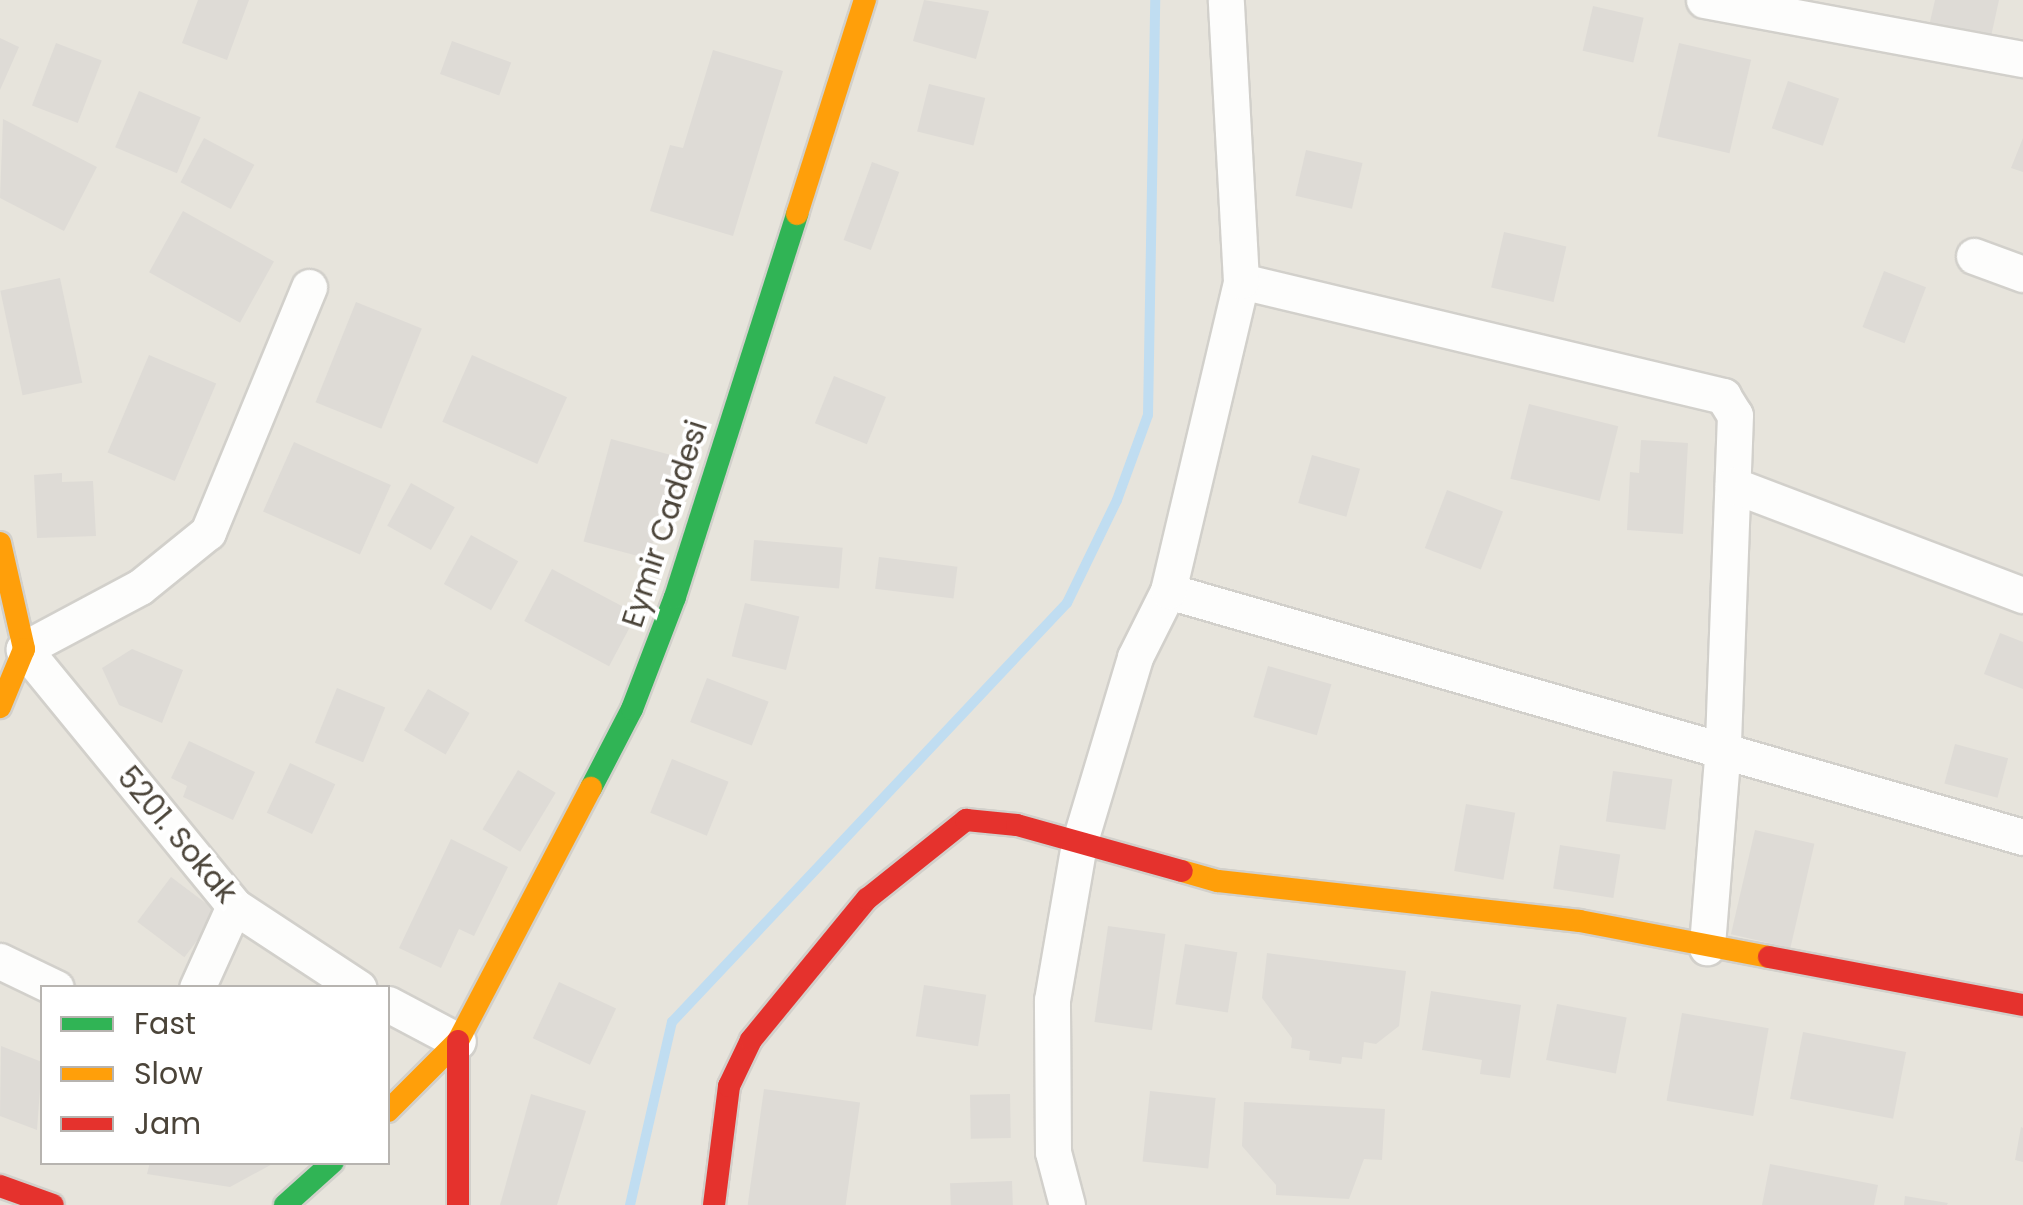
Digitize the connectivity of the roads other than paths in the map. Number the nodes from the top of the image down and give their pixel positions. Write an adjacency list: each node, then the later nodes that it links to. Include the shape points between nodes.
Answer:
1 (865, 0): 27 (main road, Eymir Caddesi, via 676,597 632,709)
2 (1226, 0): 8 (street)
3 (1704, 0): 4 (street)
4 (1889, 14): 5 (street)
5 (2023, 59)
6 (1974, 256): 7 (street)
7 (2023, 274)
8 (1241, 281): 10 (street, via 1722,396 1734,414); 12 (street)
9 (309, 288): 14 (street, via 208,532 140,587)
10 (1732, 485): 13 (street); 16 (street)
11 (0, 543): 14 (main road)
12 (1168, 591): 16 (street); 18 (street, via 1135,657)
13 (2023, 595)
14 (12, 643): 15 (main road); 19 (street, 5201. Sokak)
15 (0, 707)
16 (1723, 746): 17 (street); 20 (street)
17 (2023, 836)
18 (1079, 844): 20 (main road, via 1218,881 1580,922); 34 (main road, via 1017,825 966,820 867,899 751,1040 729,1086); 35 (street, via 1052,1000 1054,1152)
19 (234, 906): 23 (street); 24 (street, 5201. Sokak)
20 (1707, 946): 25 (main road)
21 (0, 961): 22 (street)
22 (50, 985)
23 (199, 985)
24 (354, 985)
25 (2023, 1004)
26 (390, 1005): 27 (street)
27 (458, 1041): 28 (main road, Eymir Caddesi); 33 (main road, Eymir Caddesi)
28 (390, 1109)
29 (330, 1165): 32 (main road)
30 (0, 1186): 31 (main road)
31 (53, 1205)
32 (285, 1205)
33 (458, 1205)
34 (714, 1205)
35 (1067, 1205)

